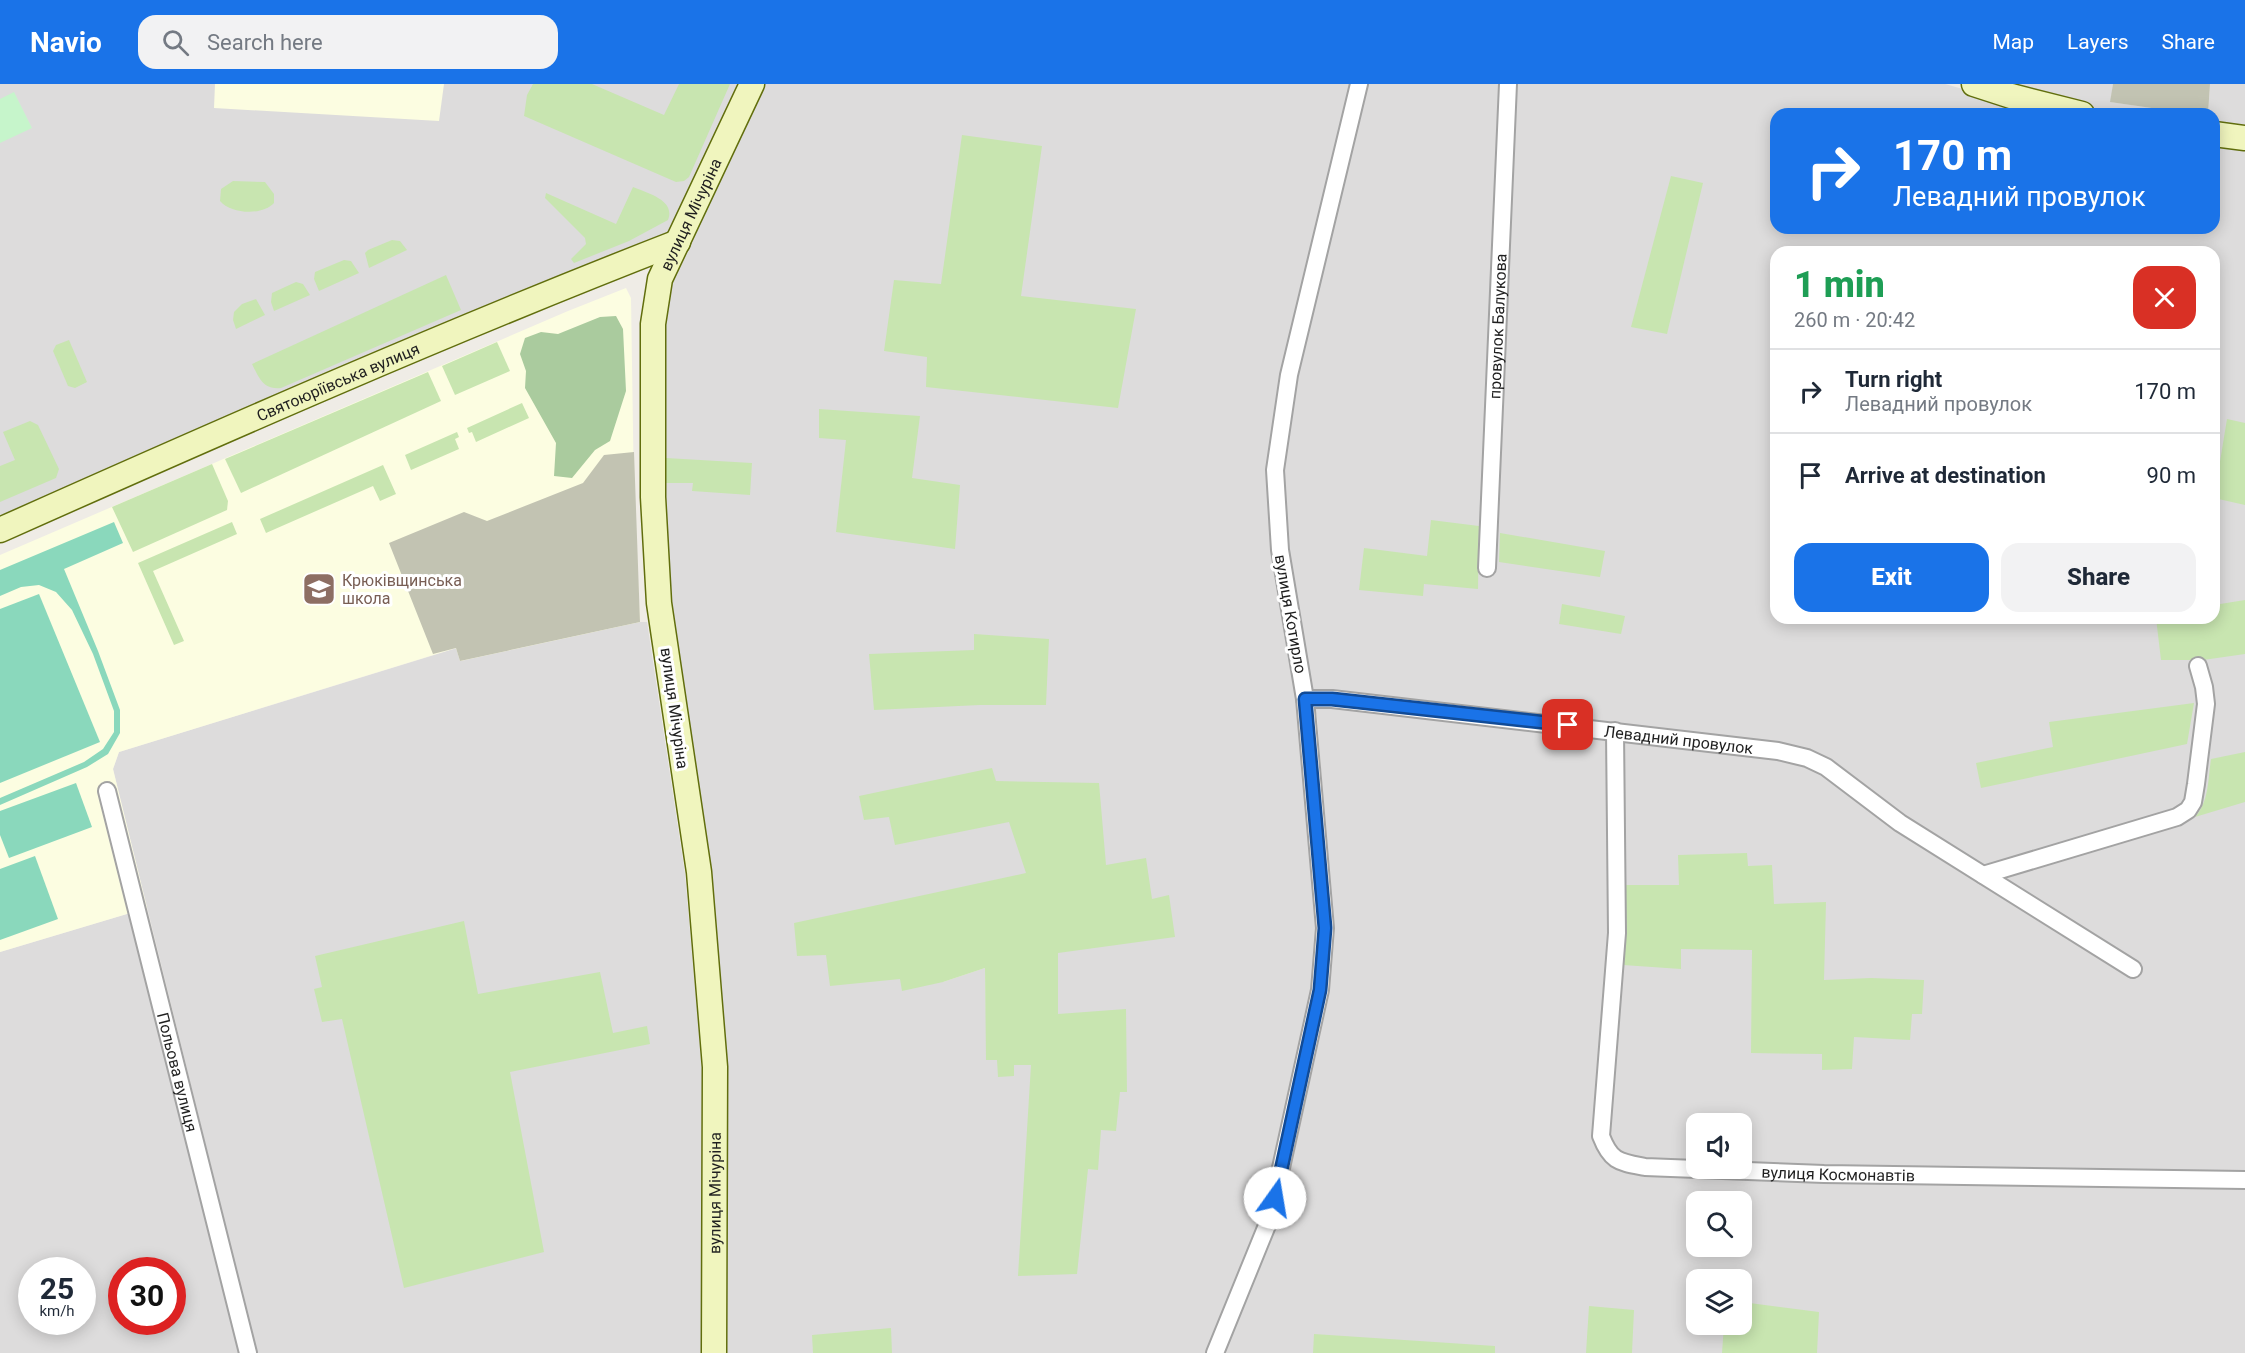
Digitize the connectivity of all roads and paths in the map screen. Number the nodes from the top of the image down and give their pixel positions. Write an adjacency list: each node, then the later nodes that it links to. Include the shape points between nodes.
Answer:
1 (752, 84): 8 (street, вулиця Мічуріна)
2 (1359, 84): 12 (street, вулиця Котирло, via 1289,375 1275,470 1280,550)
3 (1508, 84): 10 (street, провулок Балукова)
4 (1974, 84): 5 (street)
5 (2060, 108)
6 (2220, 135): 7 (street)
7 (2245, 138)
8 (678, 242): 9 (street, Святоюріївська вулиця, via 423,345); 19 (street, вулиця Мічуріна, via 660,279 653,324 653,497 659,603 699,872 715,1067)
9 (0, 530)
10 (1487, 568)
11 (2198, 666): 15 (street, via 2206,704 2193,802 2188,810 2177,817)
12 (1305, 699): 13 (street, Левадний провулок); 20 (street, вулиця Котирло, via 1325,928 1320,990 1270,1218)
13 (1615, 731): 15 (street, Левадний провулок, via 1807,758 1826,767 1900,823); 17 (street, вулиця Космонавтів, via 1617,933 1601,1136 1608,1153 1623,1163 1645,1167 1824,1174)
14 (107, 791): 18 (street, Польова вулиця)
15 (1983, 875): 16 (street, Левадний провулок)
16 (2133, 969)
17 (2245, 1180)
18 (248, 1353)
19 (714, 1353)
20 (1215, 1353)

